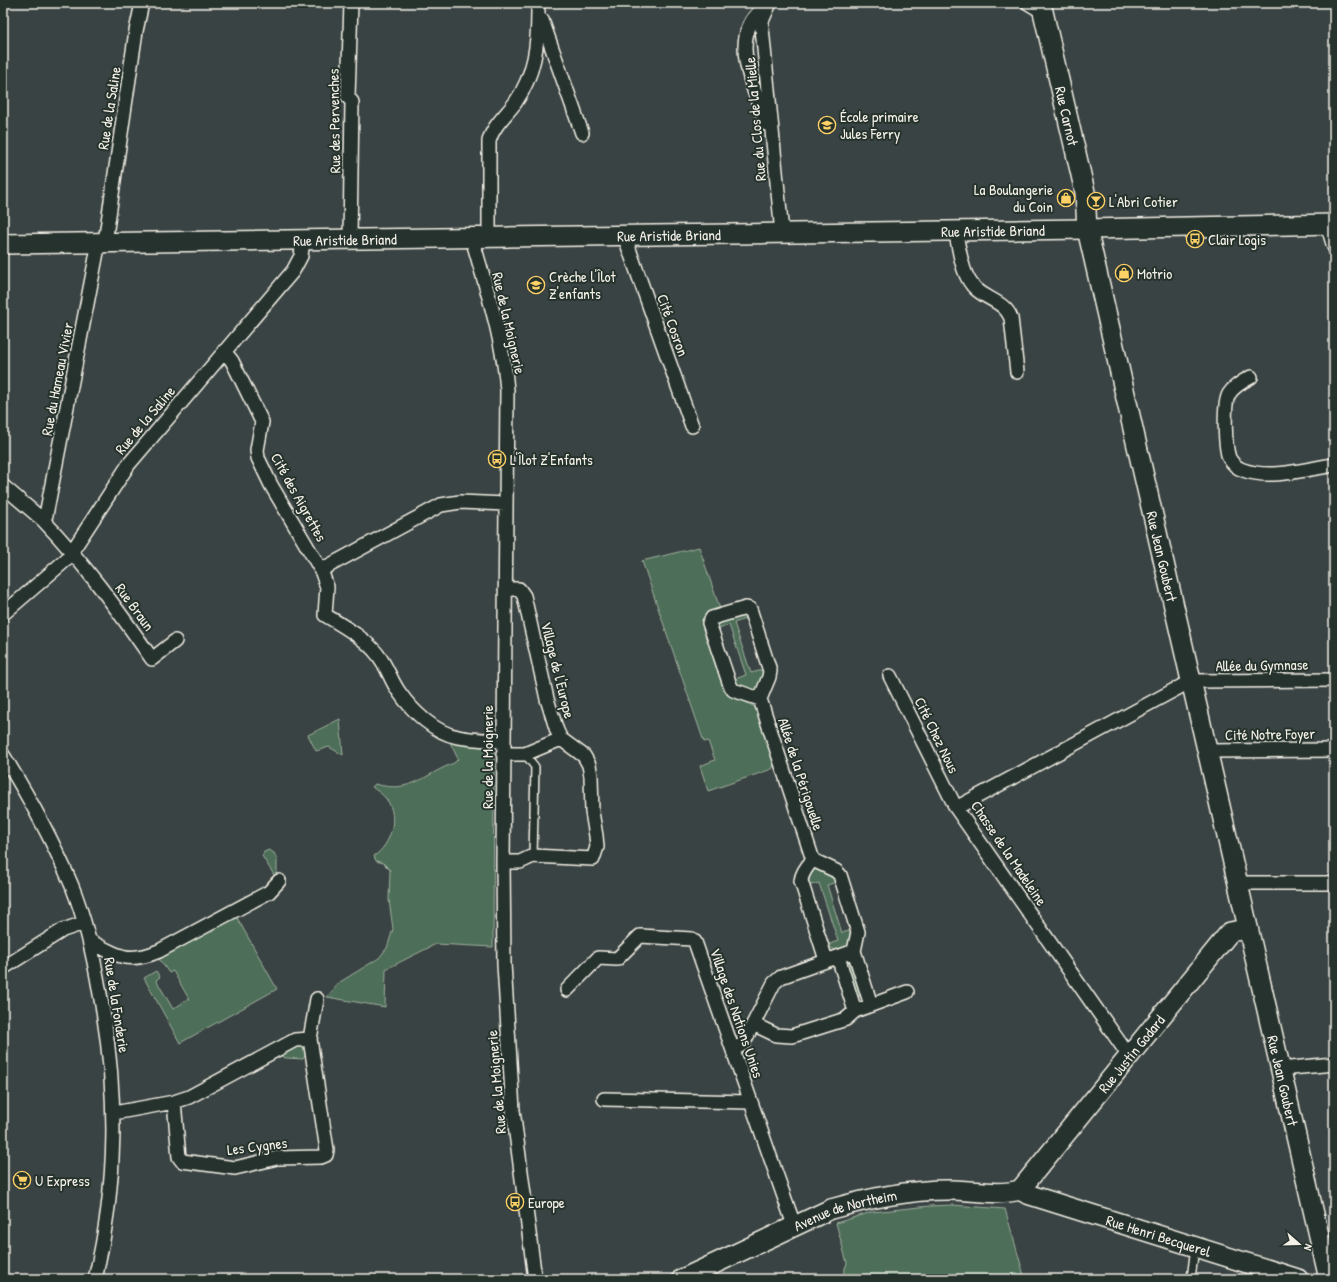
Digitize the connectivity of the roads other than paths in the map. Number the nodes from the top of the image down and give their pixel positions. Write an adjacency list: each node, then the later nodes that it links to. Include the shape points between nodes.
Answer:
1 (142, 3): 16 (street, Rue de la Saline)
2 (351, 3): 14 (street, Rue des Pervenches, via 348,97 352,102)
3 (770, 3): 7 (street, Rue du Clos de la Mielle, via 762,21); 7 (street, via 750,22 746,31 745,55)
4 (1037, 6): 9 (main road, Rue Carnot, via 1085,192)
5 (537, 7): 6 (street); 13 (street, Rue de la Moignerie, via 538,36 533,67 522,92 493,130 489,141)
6 (582, 133)
7 (773, 144): 11 (street, Rue du Clos de la Mielle)
8 (1330, 224): 9 (main road, Rue Aristide Briand); 18 (street)
9 (1087, 229): 10 (main road, Rue Aristide Briand); 34 (main road, Rue Jean Goubert)
10 (955, 231): 11 (main road, Rue Aristide Briand); 20 (street, via 966,276 976,289 1008,309)
11 (782, 234): 12 (main road, Rue Aristide Briand)
12 (624, 236): 13 (main road, Rue Aristide Briand); 22 (street, Cité Cosron)
13 (481, 237): 14 (main road, Rue Aristide Briand); 25 (street, Rue de la Moignerie, via 506,374)
14 (350, 239): 15 (main road, Rue Aristide Briand)
15 (303, 240): 16 (main road, Rue Aristide Briand); 19 (street, Rue de la Saline, via 301,256 293,271)
16 (102, 242): 17 (main road, Rue Aristide Briand); 26 (street, Rue du Hameau Vivier, via 46,515)
17 (3, 244)
18 (1334, 247)
19 (224, 351): 27 (street, Rue de la Saline, via 129,464); 28 (street, Cité des Aigrettes, via 232,361 262,422 258,458)
20 (1017, 372)
21 (1251, 377): 23 (street, via 1240,383 1229,395 1226,409 1227,452 1234,465 1241,470 1260,473)
22 (692, 426)
23 (1334, 465)
24 (3, 486): 26 (street)
25 (506, 504): 28 (street, via 460,502 441,505); 29 (street, Rue de la Moignerie)
26 (42, 520): 27 (street)
27 (73, 552): 30 (street, Rue de la Saline); 31 (street, Rue Braun, via 109,597 152,659)
28 (321, 570): 37 (street, Cité des Aigrettes, via 327,587 325,615 346,628 379,656 409,707 446,733)
29 (505, 588): 36 (street, Village de l'Europe, via 519,589 524,596 547,699); 37 (street, Rue de la Moignerie)
30 (3, 614)
31 (175, 641)
32 (890, 676): 42 (street, Cité Chez Nous)
33 (1334, 680): 34 (street, Allée du Gymnase)
34 (1191, 681): 39 (main road, Rue Jean Goubert); 42 (street, Chasse de la Madeleine)
35 (760, 699): 35 (street, via 770,677 770,671 750,610 746,608 712,618 710,623 730,685 733,690); 44 (street, Allée de la Périgouelle)
36 (562, 739): 40 (street); 43 (street, Village de l'Europe, via 584,756 589,765 593,788 592,812 596,853 593,859)
37 (503, 748): 40 (street); 45 (street, Rue de la Moignerie)
38 (1334, 750): 39 (street, Cité Notre Foyer)
39 (1207, 751): 47 (main road, Rue Jean Goubert)
40 (525, 754): 43 (lane, via 535,767)
41 (3, 755): 49 (street, Rue de la Fonderie, via 42,822 72,887)
42 (956, 808): 63 (street, Chasse de la Madeleine)
43 (534, 856): 45 (street, Village de l'Europe, via 520,862)
44 (813, 860): 52 (street, via 840,875 858,932); 53 (street, via 804,870 801,881)
45 (503, 862): 75 (street, Rue de la Moignerie, via 504,964 510,1066 516,1138)
46 (279, 881): 51 (street, via 269,892 144,957 123,957)
47 (1238, 883): 48 (street); 50 (main road, Rue Jean Goubert)
48 (1334, 883)
49 (84, 923): 51 (street, Rue de la Fonderie); 54 (street, via 63,930)
50 (1248, 929): 63 (main road, Rue Justin Godard, via 1230,932); 65 (main road, Rue Jean Goubert)
51 (90, 941): 69 (street, Rue de la Fonderie, via 107,1034)
52 (854, 951): 53 (street); 58 (street)
53 (832, 958): 59 (street); 60 (street, via 781,977 774,983)
54 (3, 968)
55 (567, 990): 62 (street, Village des Nations Unies, via 598,958 617,959 640,936 692,939 698,946)
56 (907, 992): 58 (street)
57 (316, 999): 61 (street, Les Cygnes)
58 (871, 1005): 59 (street)
59 (855, 1011): 60 (street, via 846,1019 792,1036 776,1035)
60 (753, 1024): 62 (street, via 743,1044)
61 (310, 1038): 67 (street, via 295,1040 190,1097); 67 (street, Les Cygnes, via 326,1155 277,1158 235,1168 182,1161 179,1157)
62 (733, 1050): 68 (street, Village des Nations Unies)
63 (1129, 1056): 70 (main road, Rue Justin Godard)
64 (1334, 1064): 65 (street)
65 (1280, 1068): 78 (main road, Rue Jean Goubert)
66 (604, 1099): 68 (street, Village des Nations Unies)
67 (174, 1102): 69 (street)
68 (751, 1102): 71 (street, Village des Nations Unies)
69 (114, 1113): 74 (street, Rue de la Fonderie, via 110,1197)
70 (1020, 1190): 71 (main road, Avenue de Northeim, via 914,1191 880,1196 831,1209); 72 (main road, Rue Henri Becquerel)
71 (794, 1225): 76 (main road, Avenue de Northeim)
72 (1195, 1247): 73 (main road, Rue Henri Becquerel); 77 (lane)
73 (1286, 1277)
74 (95, 1279)
75 (535, 1279)
76 (682, 1279)
77 (1191, 1279)
78 (1329, 1279)

